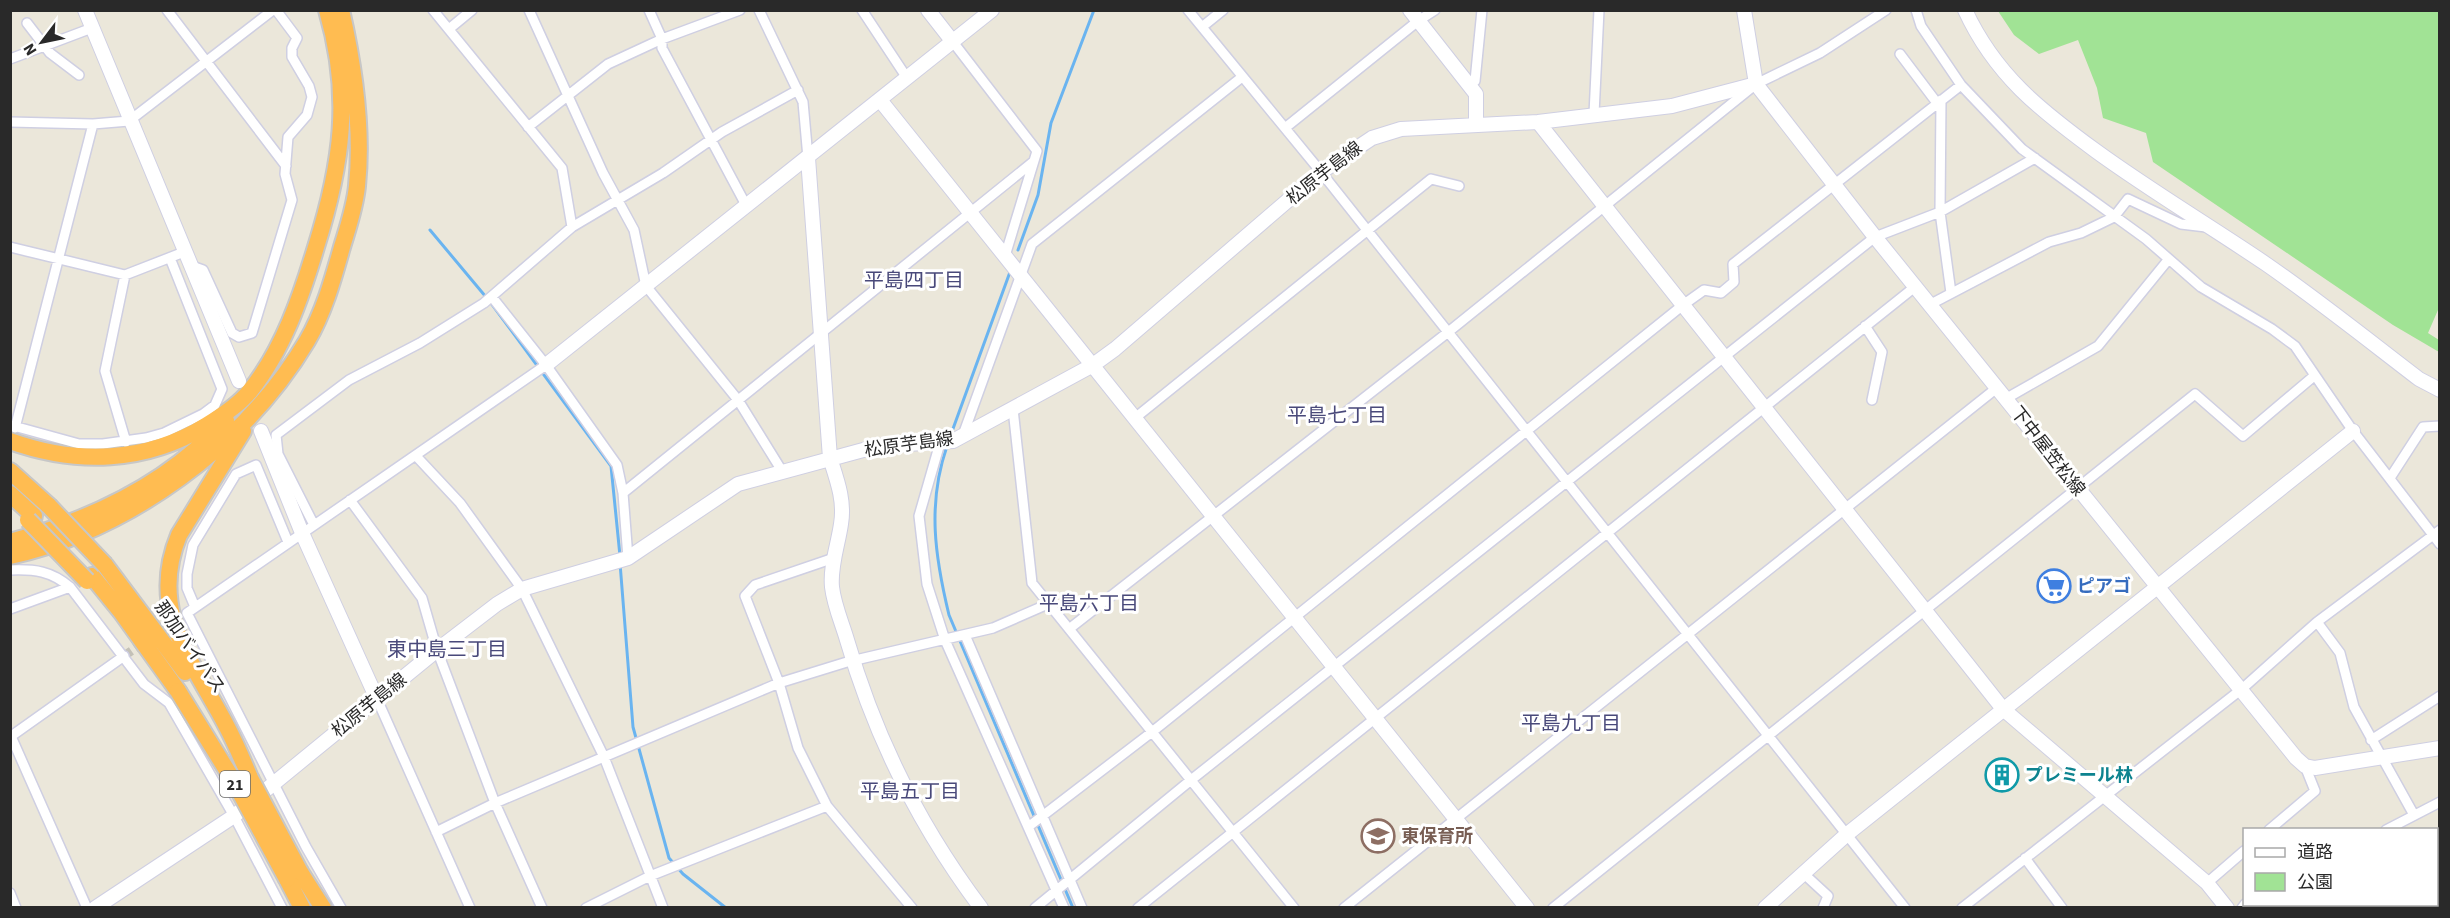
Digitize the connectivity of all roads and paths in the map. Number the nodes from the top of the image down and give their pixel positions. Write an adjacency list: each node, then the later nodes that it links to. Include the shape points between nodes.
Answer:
1 (85, 10): 26 (street)
2 (167, 10): 33 (street)
3 (275, 10): 33 (street); 56 (street, via 297,38 292,57 312,97 307,115 288,137)
4 (433, 10): 27 (street)
5 (472, 10): 27 (street)
6 (530, 10): 41 (street)
7 (649, 10): 28 (street)
8 (740, 10): 28 (street)
9 (759, 10): 40 (street)
10 (862, 10): 36 (street)
11 (928, 10): 29 (street)
12 (992, 10): 29 (street)
13 (1188, 10): 25 (street)
14 (1222, 10): 25 (street)
15 (1435, 10): 23 (street)
16 (1482, 10): 38 (street, via 1474,81)
17 (1599, 10): 44 (street)
18 (1744, 10): 37 (street, 下中屋笠松線)
19 (1886, 10): 37 (street, via 1820,53)
20 (1916, 10): 39 (street, via 1921,26)
21 (1965, 10): 67 (street, via 1977,36 2017,88 2053,119)
22 (334, 12): 92 (highway, via 342,94 338,168 303,292); 92 (highway, via 353,72 358,128 353,210 318,320 297,357)
23 (1414, 16): 38 (street); 51 (street)
24 (27, 23): 30 (street)
25 (1202, 27): 35 (street)
26 (92, 28): 30 (street); 45 (street)
27 (448, 29): 50 (street)
28 (662, 39): 41 (street, via 608,63); 52 (street, via 662,48)
29 (953, 42): 36 (street); 55 (street, via 1037,151)
30 (45, 47): 32 (street); 34 (street)
31 (1900, 54): 43 (street)
32 (10, 59)
33 (207, 62): 45 (street); 56 (street)
34 (79, 75)
35 (1242, 77): 51 (street); 77 (street, via 1032,244)
36 (907, 78): 42 (street)
37 (1756, 84): 44 (street, 松原芋島線, via 1691,102); 58 (street, 下中屋笠松線); 61 (street)
38 (1470, 85): 49 (street, via 1476,94)
39 (1961, 85): 43 (street); 54 (street)
40 (798, 90): 52 (street); 53 (street, via 803,102)
41 (567, 96): 50 (street); 60 (street)
42 (880, 100): 53 (street); 64 (street)
43 (1939, 101): 58 (street); 63 (street)
44 (1594, 114): 47 (street, 松原芋島線)
45 (129, 121): 48 (street); 73 (street)
46 (10, 122): 48 (street)
47 (1538, 122): 49 (street, 松原芋島線); 61 (street)
48 (93, 124): 74 (street)
49 (1476, 125): 57 (street, 松原芋島線, via 1401,129 1372,138)
50 (528, 127): 66 (street, via 562,168)
51 (1284, 128): 57 (street)
52 (711, 140): 60 (street); 62 (street)
53 (808, 158): 62 (street); 86 (street)
54 (2035, 158): 63 (street); 65 (street)
55 (1033, 162): 64 (street); 71 (street)
56 (286, 166): 73 (street, via 292,200 252,333 239,337 232,333 203,270)
57 (1321, 172): 68 (street); 88 (street, 松原芋島線)
58 (1833, 183): 69 (street, 下中屋笠松線); 83 (street, via 1733,264 1734,282 1721,293 1704,290)
59 (1459, 186): 68 (street, via 1431,179)
60 (619, 199): 66 (street); 78 (street, via 634,230)
61 (1604, 206): 83 (street); 85 (street)
62 (747, 207): 78 (street)
63 (1940, 212): 69 (street); 80 (street)
64 (971, 213): 71 (street); 86 (street)
65 (2114, 217): 67 (street, via 2128,199 2181,224); 75 (street, via 2146,238); 80 (street, via 2081,233 2049,242)
66 (572, 227): 81 (street)
67 (2207, 227): 91 (street, via 2265,264)
68 (1366, 231): 85 (street); 98 (street)
69 (1875, 237): 79 (street, 下中屋笠松線); 87 (street)
70 (10, 247): 74 (street)
71 (1005, 255): 77 (street)
72 (170, 258): 73 (street); 76 (street); 105 (street, via 222,388 221,396 215,405 184,424)
73 (187, 258): 92 (street)
74 (59, 260): 76 (street); 100 (street)
75 (2168, 260): 90 (street, via 2201,287 2295,346); 93 (street, via 2098,346)
76 (125, 275): 105 (street, via 105,371)
77 (1022, 276): 88 (street); 104 (street)
78 (646, 286): 89 (street); 94 (street)
79 (1916, 286): 82 (street, 下中屋笠松線); 84 (street)
80 (1951, 293): 82 (street)
81 (488, 300): 89 (street); 120 (street, via 420,343 349,380 276,435 278,454)
82 (1931, 304): 93 (street, 下中屋笠松線)
83 (1683, 305): 87 (street); 103 (street)
84 (1865, 326): 95 (street, via 1882,352); 96 (street)
85 (1447, 333): 103 (street); 118 (street)
86 (820, 335): 94 (street); 107 (street)
87 (1724, 357): 96 (street); 111 (street)
88 (1093, 365): 97 (street, 松原芋島線); 98 (street)
89 (543, 368): 106 (street); 113 (street, via 617,465)
90 (2314, 376): 102 (street); 112 (street, via 2243,435 2195,394)
91 (2439, 390)
92 (250, 391): 100 (highway, via 198,431 135,455 59,455); 123 (highway, via 202,445 148,485 80,520); 126 (highway, via 205,458 139,506 66,541); 147 (highway, via 176,543 169,566 172,619)
93 (2002, 393): 112 (street, 下中屋笠松線); 117 (street)
94 (738, 400): 109 (street); 113 (street)
95 (1872, 400)
96 (1764, 407): 117 (street); 122 (street)
97 (1013, 409): 104 (street, 松原芋島線); 133 (street, via 1032,583)
98 (1135, 418): 118 (street)
99 (2439, 426): 110 (street, via 2423,427)
100 (12, 431): 105 (street, via 79,444)
101 (261, 431): 120 (street)
102 (2353, 431): 110 (street); 130 (street)
103 (1527, 432): 111 (street); 137 (street)
104 (950, 441): 107 (street, 松原芋島線, via 878,446); 141 (street, via 919,516 927,584)
105 (126, 442)
106 (417, 457): 115 (street); 132 (street, via 460,503)
107 (830, 458): 109 (street, 松原芋島線); 127 (street, via 841,494 842,522)
108 (10, 471): 147 (highway, 那加バイパス / 21, bridge, via 105,565 154,627)
109 (782, 471): 128 (street, 松原芋島線, via 738,484 642,551)
110 (2390, 478): 121 (street)
111 (1567, 482): 122 (street); 145 (street)
112 (2077, 490): 130 (street, 下中屋笠松線); 136 (street)
113 (622, 493): 128 (street)
114 (10, 494): 119 (highway, 那加バイパス / 21)
115 (351, 500): 120 (street); 142 (street, via 422,598)
116 (10, 505): 119 (highway)
117 (1844, 509): 136 (street); 140 (street)
118 (1212, 514): 137 (street); 139 (street)
119 (31, 518): 147 (highway, 那加バイパス / 21, via 90,579 156,659)
120 (308, 529): 124 (street); 150 (street)
121 (2436, 532): 125 (street); 138 (street)
122 (1607, 533): 140 (street); 152 (street)
123 (10, 542)
124 (288, 542): 134 (street); 134 (street, via 256,465 236,474 193,545 187,588)
125 (2439, 544)
126 (10, 556)
127 (834, 558): 144 (street, via 832,588); 146 (street, via 755,585 745,596)
128 (622, 560): 132 (street, 松原芋島線)
129 (10, 570): 131 (street, via 42,571 56,575)
130 (2159, 585): 148 (street, 下中屋笠松線); 151 (street)
131 (70, 587): 135 (street); 143 (street)
132 (522, 590): 142 (street, 松原芋島線); 158 (street)
133 (1048, 604): 139 (street); 141 (street, via 993,628)
134 (195, 607): 162 (street, via 187,613)
135 (10, 609)
136 (1925, 611): 151 (street); 155 (street)
137 (1295, 617): 145 (street); 153 (street)
138 (2317, 622): 148 (street); 156 (street, via 2340,653 2354,707)
139 (1069, 629): 153 (street)
140 (1687, 634): 155 (street); 170 (street)
141 (956, 637): 144 (street); 169 (street); 171 (street)
142 (436, 650): 150 (street, 松原芋島線); 165 (street)
143 (124, 656): 154 (street); 168 (street, via 144,684 169,703)
144 (854, 662): 146 (street); 197 (street, via 890,760 946,862)
145 (1335, 667): 152 (street); 161 (street)
146 (779, 683): 158 (street); 166 (street, via 798,748)
147 (190, 684): 180 (highway, 那加バイパス / 21, bridge, via 230,776); 180 (highway, 21, bridge, via 227,727)
148 (2242, 688): 160 (street, 下中屋笠松線); 163 (street)
149 (2439, 696): 156 (street)
150 (377, 699): 162 (street, 松原芋島線); 174 (street)
151 (2003, 709): 163 (street); 176 (street)
152 (1375, 718): 170 (street); 175 (street)
153 (1152, 732): 161 (street); 169 (street)
154 (11, 736): 186 (street)
155 (1768, 736): 176 (street); 205 (street)
156 (2371, 740): 159 (street)
157 (2439, 748): 159 (street)
158 (604, 757): 165 (street); 181 (street)
159 (2381, 757): 160 (street, via 2315,768); 167 (street)
160 (2305, 766): 172 (street, via 2315,790)
161 (1191, 780): 175 (street); 183 (street)
162 (275, 782): 168 (street, 松原芋島線); 191 (street)
163 (2104, 796): 178 (street); 182 (street)
164 (2439, 802): 167 (street)
165 (495, 803): 174 (street); 193 (street)
166 (827, 806): 181 (street); 196 (street)
167 (2414, 815): 173 (street)
168 (234, 816): 187 (street, 松原芋島線); 188 (street)
169 (1041, 816): 171 (street); 183 (street)
170 (1456, 819): 203 (street); 204 (street)
171 (1029, 826): 183 (street)
172 (2271, 828)
173 (2390, 828)
174 (436, 832): 192 (street)
175 (1233, 832): 201 (street); 202 (street)
176 (1846, 835): 179 (street); 208 (street)
177 (2243, 852): 182 (street)
178 (2025, 858): 209 (street); 210 (street)
179 (1803, 873): 206 (street); 207 (street, via 1828,896)
180 (294, 876): 189 (highway, 21); 190 (highway, 21)
181 (650, 876): 194 (street); 195 (street)
182 (2207, 883): 211 (street)
183 (1063, 884): 198 (street); 199 (street); 200 (street)
184 (10, 893): 185 (street)
185 (16, 908)
186 (87, 908)
187 (95, 908)
188 (282, 908)
189 (300, 908)
190 (321, 908)
191 (341, 908)
192 (470, 908)
193 (542, 908)
194 (586, 908)
195 (663, 908)
196 (912, 908)
197 (981, 908)
198 (1035, 908)
199 (1064, 908)
200 (1082, 908)
201 (1138, 908)
202 (1294, 908)
203 (1344, 908)
204 (1527, 908)
205 (1553, 908)
206 (1765, 908)
207 (1823, 908)
208 (1905, 908)
209 (1962, 908)
210 (2062, 908)
211 (2227, 908)

